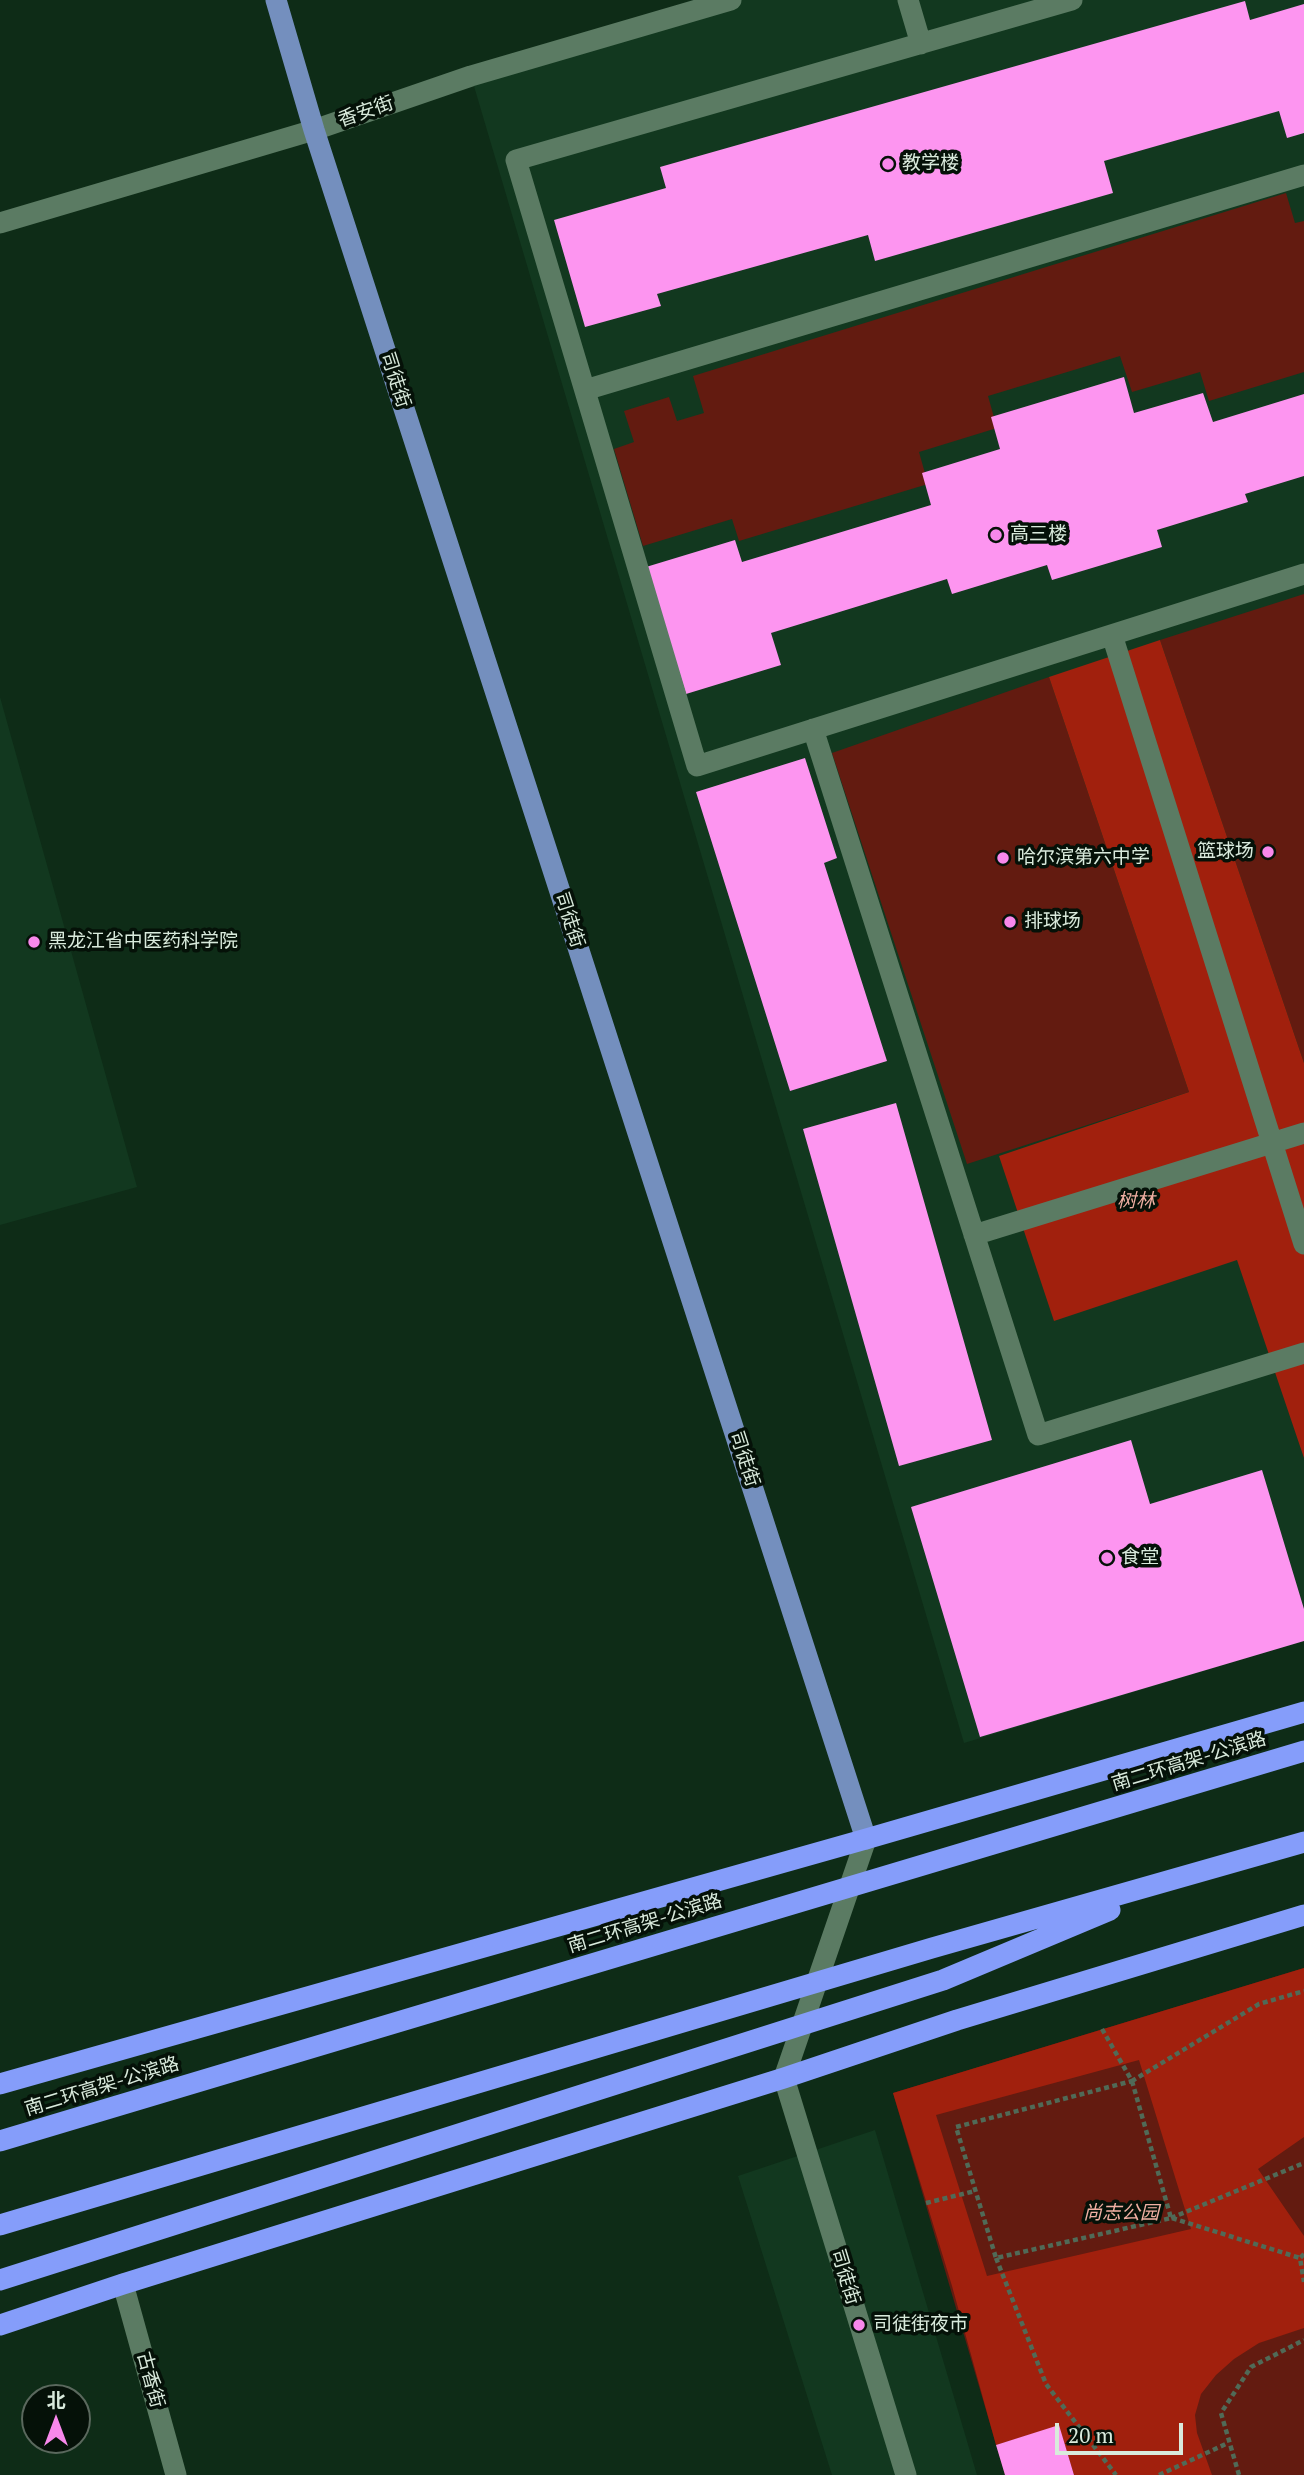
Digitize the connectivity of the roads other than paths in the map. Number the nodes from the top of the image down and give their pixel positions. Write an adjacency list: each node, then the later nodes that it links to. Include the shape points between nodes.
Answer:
1 (275, 0): 6 (main road, 司徒街)
2 (731, 0): 6 (street, 香安街, via 471,76)
3 (908, 0): 5 (street)
4 (1073, 0): 5 (street)
5 (921, 44): 9 (street, via 516,160)
6 (314, 130): 8 (street, 香安街); 20 (main road, 司徒街)
7 (1304, 175): 9 (street)
8 (0, 223)
9 (585, 390): 12 (street, via 697,766)
10 (1304, 574): 11 (street)
11 (1112, 635): 12 (street); 14 (street)
12 (813, 729): 15 (street)
13 (1304, 1133): 14 (street)
14 (1272, 1143): 15 (street); 16 (street)
15 (974, 1235): 17 (street, via 1038,1435)
16 (1304, 1244)
17 (1304, 1353)
18 (1304, 1712): 20 (highway)
19 (1304, 1751): 26 (highway, 南二环高架-公滨路)
20 (866, 1839): 24 (street); 25 (highway)
21 (1304, 1842): 22 (highway)
22 (1189, 1876): 27 (highway); 28 (highway, via 943,1980)
23 (1304, 1915): 24 (highway, via 957,2020)
24 (784, 2078): 29 (highway); 32 (street, 司徒街)
25 (0, 2084)
26 (0, 2141)
27 (0, 2225)
28 (0, 2280)
29 (124, 2284): 30 (highway); 31 (street, 古香街)
30 (0, 2325)
31 (176, 2475)
32 (906, 2475)

